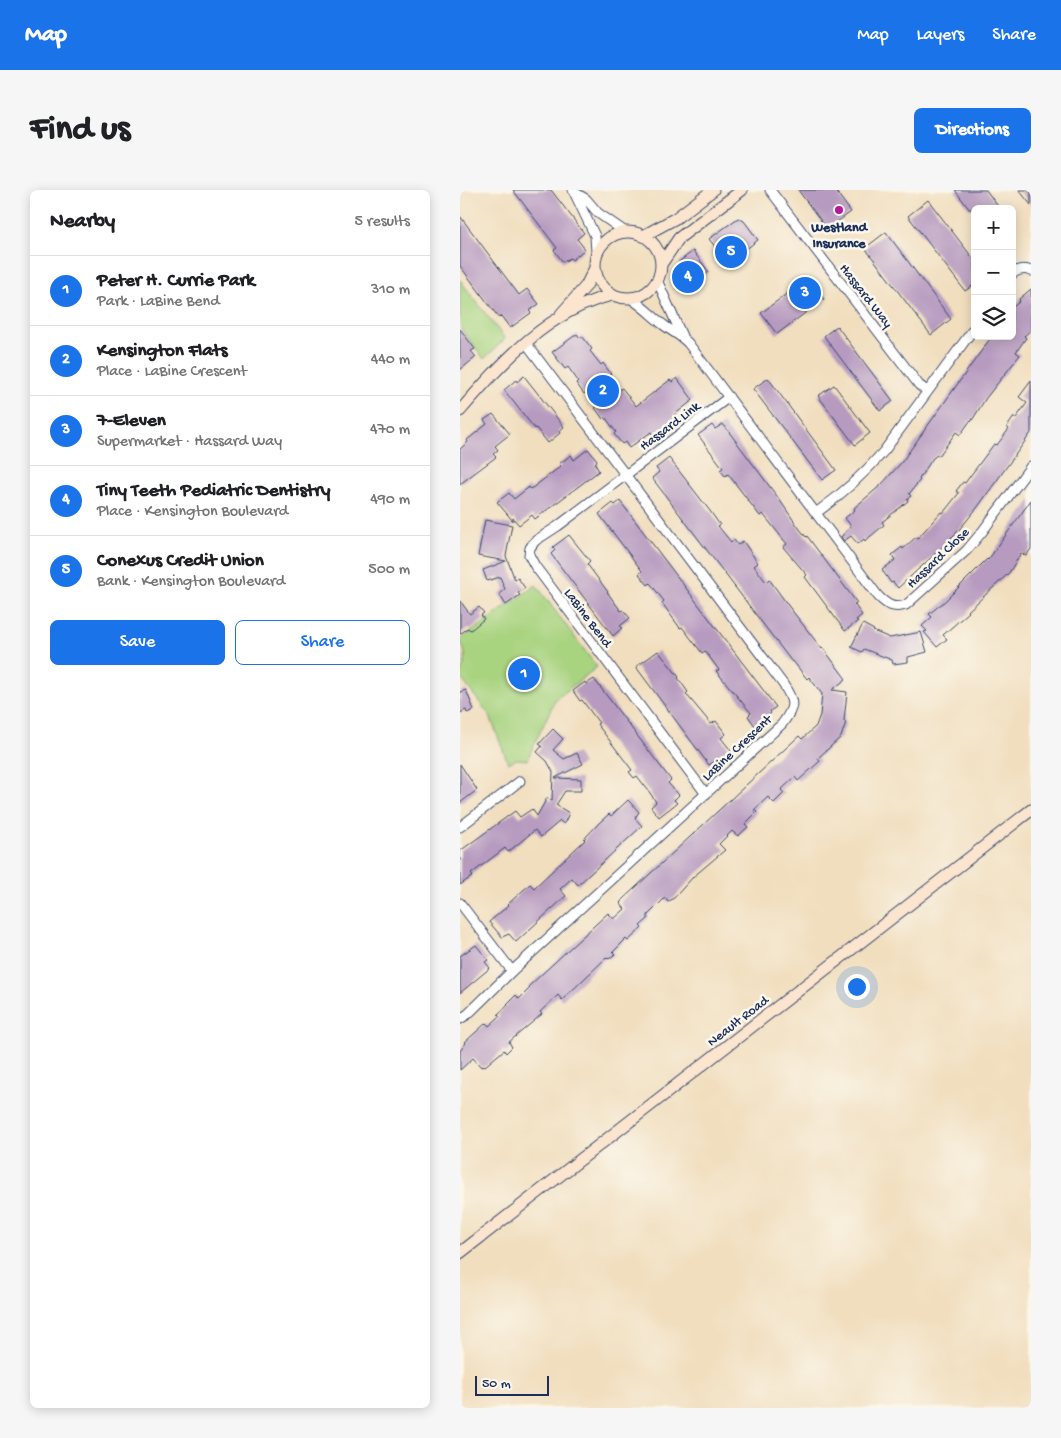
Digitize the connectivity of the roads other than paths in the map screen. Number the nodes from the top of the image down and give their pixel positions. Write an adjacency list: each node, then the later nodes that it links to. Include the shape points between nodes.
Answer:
1 (713, 190): 6 (main road, via 676,218)
2 (742, 190): 8 (main road, via 679,238)
3 (770, 190): 19 (street, Hassard Way, via 919,385)
4 (574, 192): 5 (street); 7 (street, via 596,236)
5 (624, 231): 6 (main road); 7 (main road, via 612,234)
6 (643, 236): 8 (main road, via 658,250)
7 (596, 252): 9 (main road)
8 (662, 263): 12 (main road)
9 (594, 270): 13 (main road, via 601,284); 15 (main road, via 586,286)
10 (1016, 270): 11 (street)
11 (1031, 271)
12 (657, 280): 14 (main road, via 646,292); 17 (street, Hassard Close)
13 (613, 295): 14 (main road); 15 (main road, via 597,298)
14 (630, 298): 17 (street, Hassard Close)
15 (560, 316): 18 (main road)
16 (971, 331): 19 (street)
17 (682, 337): 20 (street, Hassard Close)
18 (526, 343): 21 (main road, via 502,363); 23 (street, LaBine Crescent)
19 (927, 391): 24 (street, via 869,468)
20 (729, 397): 23 (street, Hassard Link); 24 (street, Hassard Close)
21 (460, 411)
22 (1031, 466): 24 (street, Hassard Close, via 967,550 906,606 886,604 878,596)
23 (625, 475): 26 (street, LaBine Crescent, via 791,695 791,712 782,724); 26 (street, LaBine Bend, via 535,541 529,555 568,613)
24 (816, 513)
25 (520, 781): 28 (street)
26 (706, 794): 30 (street, LaBine Crescent)
27 (1031, 810): 32 (main road, Neault Road)
28 (460, 827)
29 (460, 903): 30 (street)
30 (512, 971): 31 (street, LaBine Crescent)
31 (460, 1019)
32 (460, 1253)

